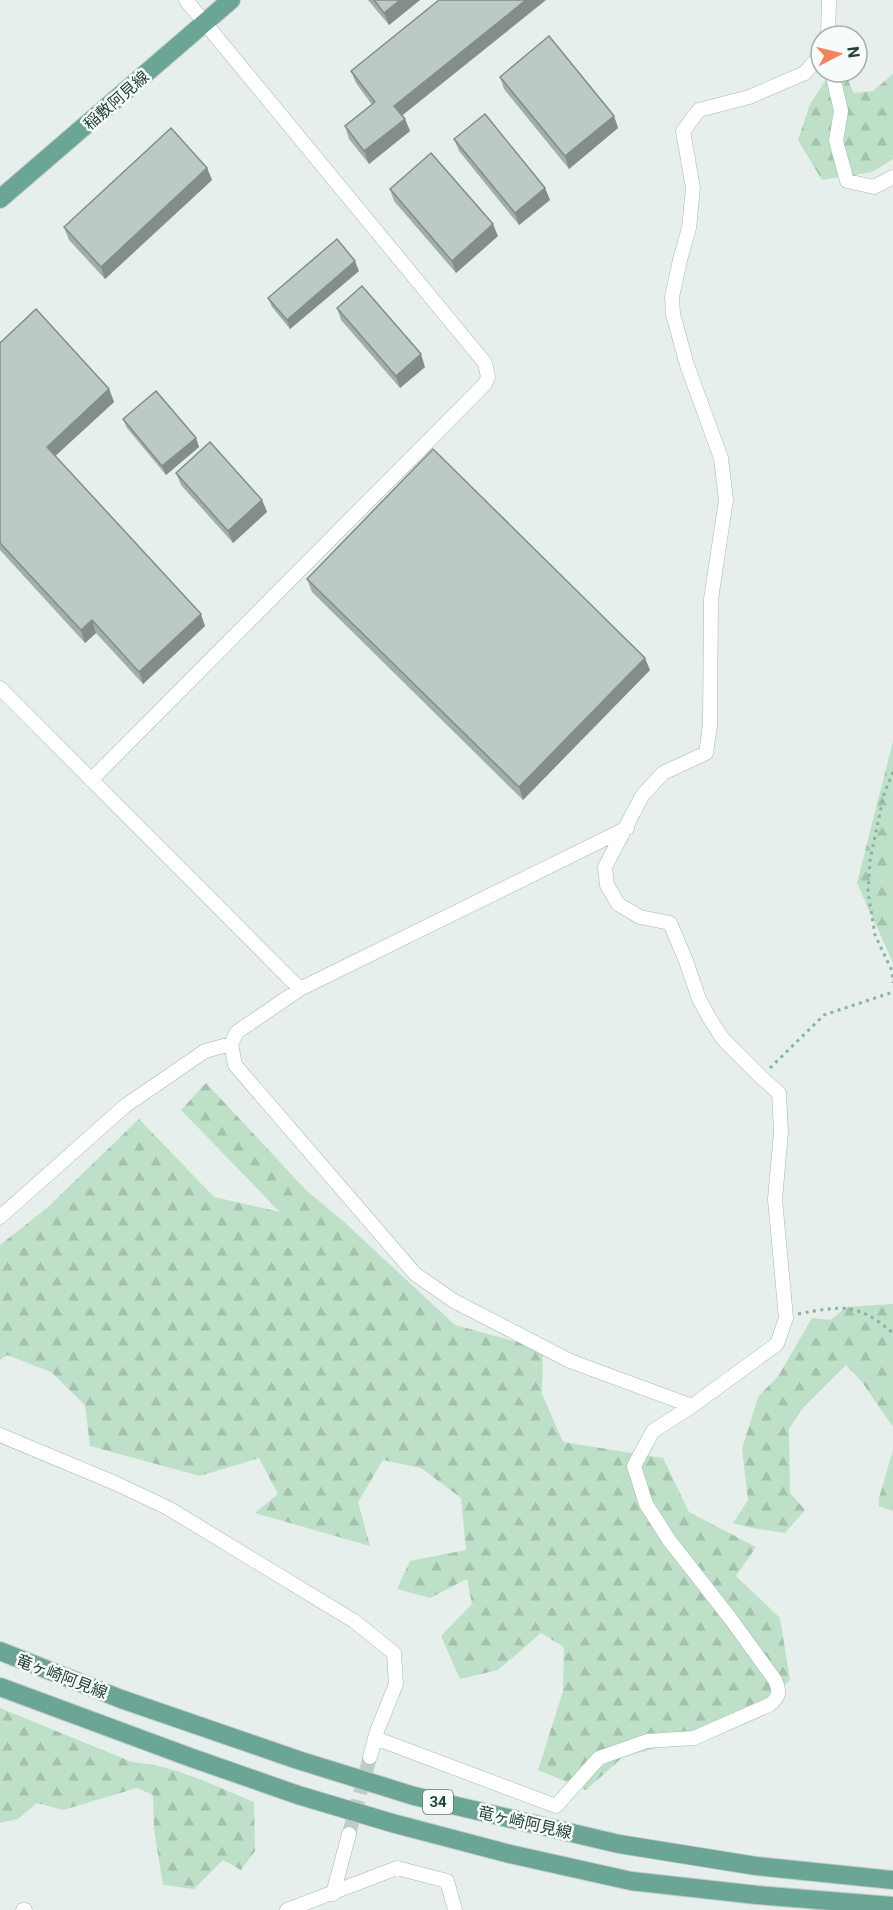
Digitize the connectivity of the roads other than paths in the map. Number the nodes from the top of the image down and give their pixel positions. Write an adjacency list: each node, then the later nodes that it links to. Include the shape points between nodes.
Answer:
1 (186, 0): 4 (street)
2 (231, 0): 4 (main road, 稲敷阿見線)
3 (830, 0): 5 (street)
4 (205, 23): 9 (main road, 稲敷阿見線); 11 (street, via 485,363 488,377)
5 (829, 24)
6 (809, 69): 12 (street, via 749,97 699,110 683,131 693,188 672,314 721,458 726,500 711,599 710,725 706,753 663,774 642,796)
7 (834, 84): 8 (street, via 840,111 836,141 847,181 874,187)
8 (893, 177)
9 (0, 199)
10 (0, 688): 11 (street)
11 (91, 780): 13 (street)
12 (627, 828): 13 (street); 16 (street, via 605,867 607,885 618,904 640,917 670,923 710,1019 723,1039 779,1093 781,1132 775,1199 786,1316 777,1344)
13 (300, 988): 14 (street, via 237,1032)
14 (231, 1044): 15 (street, via 205,1051 125,1106); 16 (street, via 235,1065 415,1274 454,1301 570,1361)
15 (0, 1217)
16 (693, 1406): 20 (street, via 653,1431 634,1466 646,1504 775,1680 777,1699 694,1738 646,1741 599,1758 556,1806)
17 (0, 1435): 20 (street, via 168,1508 354,1621 386,1646 394,1653 396,1684)
18 (0, 1652): 23 (main road, 竜ヶ崎阿見線 / 34, via 143,1707 414,1796 619,1844 756,1866)
19 (0, 1687): 25 (main road, 竜ヶ崎阿見線 / 34, via 298,1795 510,1854 631,1881)
20 (375, 1738): 21 (street)
21 (370, 1757)
22 (349, 1834): 24 (street)
23 (893, 1880)
24 (333, 1894): 26 (street); 27 (street, via 397,1868 447,1881)
25 (893, 1906)
26 (287, 1910)
27 (455, 1910)

